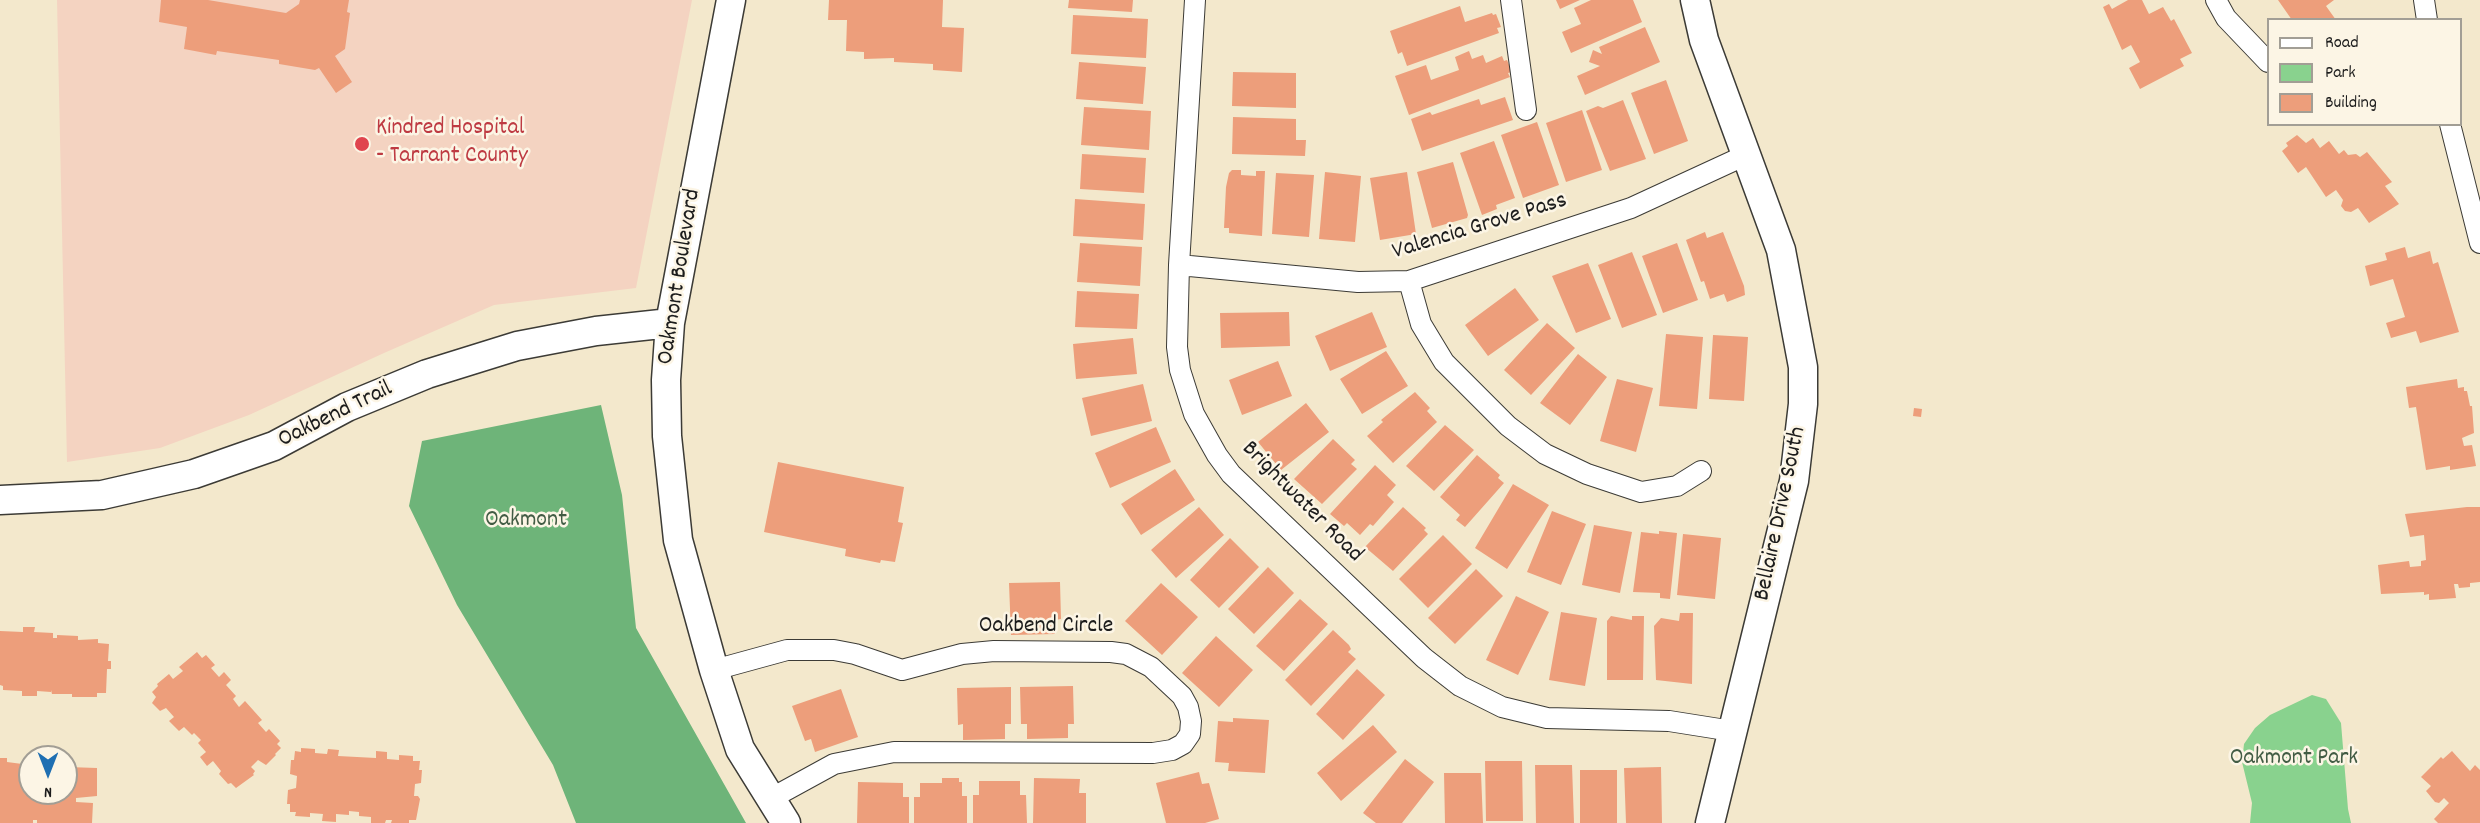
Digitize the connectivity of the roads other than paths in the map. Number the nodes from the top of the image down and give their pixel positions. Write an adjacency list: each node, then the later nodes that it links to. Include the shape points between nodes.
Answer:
1 (731, 0): 15 (street, Oakmont Boulevard)
2 (1195, 0): 13 (street, Brightwater Road)
3 (1511, 0): 9 (street)
4 (1695, 0): 11 (street, Bellaire Drive South, via 1704,40)
5 (2216, 0): 8 (street, via 2226,18)
6 (2424, 0): 7 (street)
7 (2427, 18)
8 (2267, 61)
9 (1526, 110)
10 (2451, 126): 12 (street)
11 (1746, 156): 14 (street, Valencia Grove Pass, via 1631,208); 19 (street, Bellaire Drive South, via 1781,250 1789,283 1803,367 1803,404 1794,481)
12 (2480, 243)
13 (1179, 265): 14 (street, Valencia Grove Pass, via 1358,282); 19 (street, Brightwater Road, via 1176,324 1180,370 1194,414 1217,455 1231,474 1441,673 1502,707 1525,713 1571,720 1669,721)
14 (1409, 281): 16 (street, via 1421,324 1444,362 1508,426 1545,454 1587,474 1641,492 1677,486)
15 (670, 322): 17 (street, Oakbend Trail, via 517,346 427,374 347,407 274,446 194,474 102,495); 18 (street, Oakmont Boulevard, via 667,436 678,540)
16 (1701, 471)
17 (0, 500)
18 (714, 670): 20 (street, Oakmont Boulevard, via 740,749); 20 (street, Oakbend Circle, via 787,650 834,650 902,670 962,654 994,651 1111,652 1132,656 1151,667 1182,696 1191,721 1190,734 1172,750 894,752 834,764)
19 (1732, 731): 22 (street, Bellaire Drive South)
20 (770, 799): 21 (street, Oakmont Boulevard)
21 (786, 823)
22 (1710, 823)

